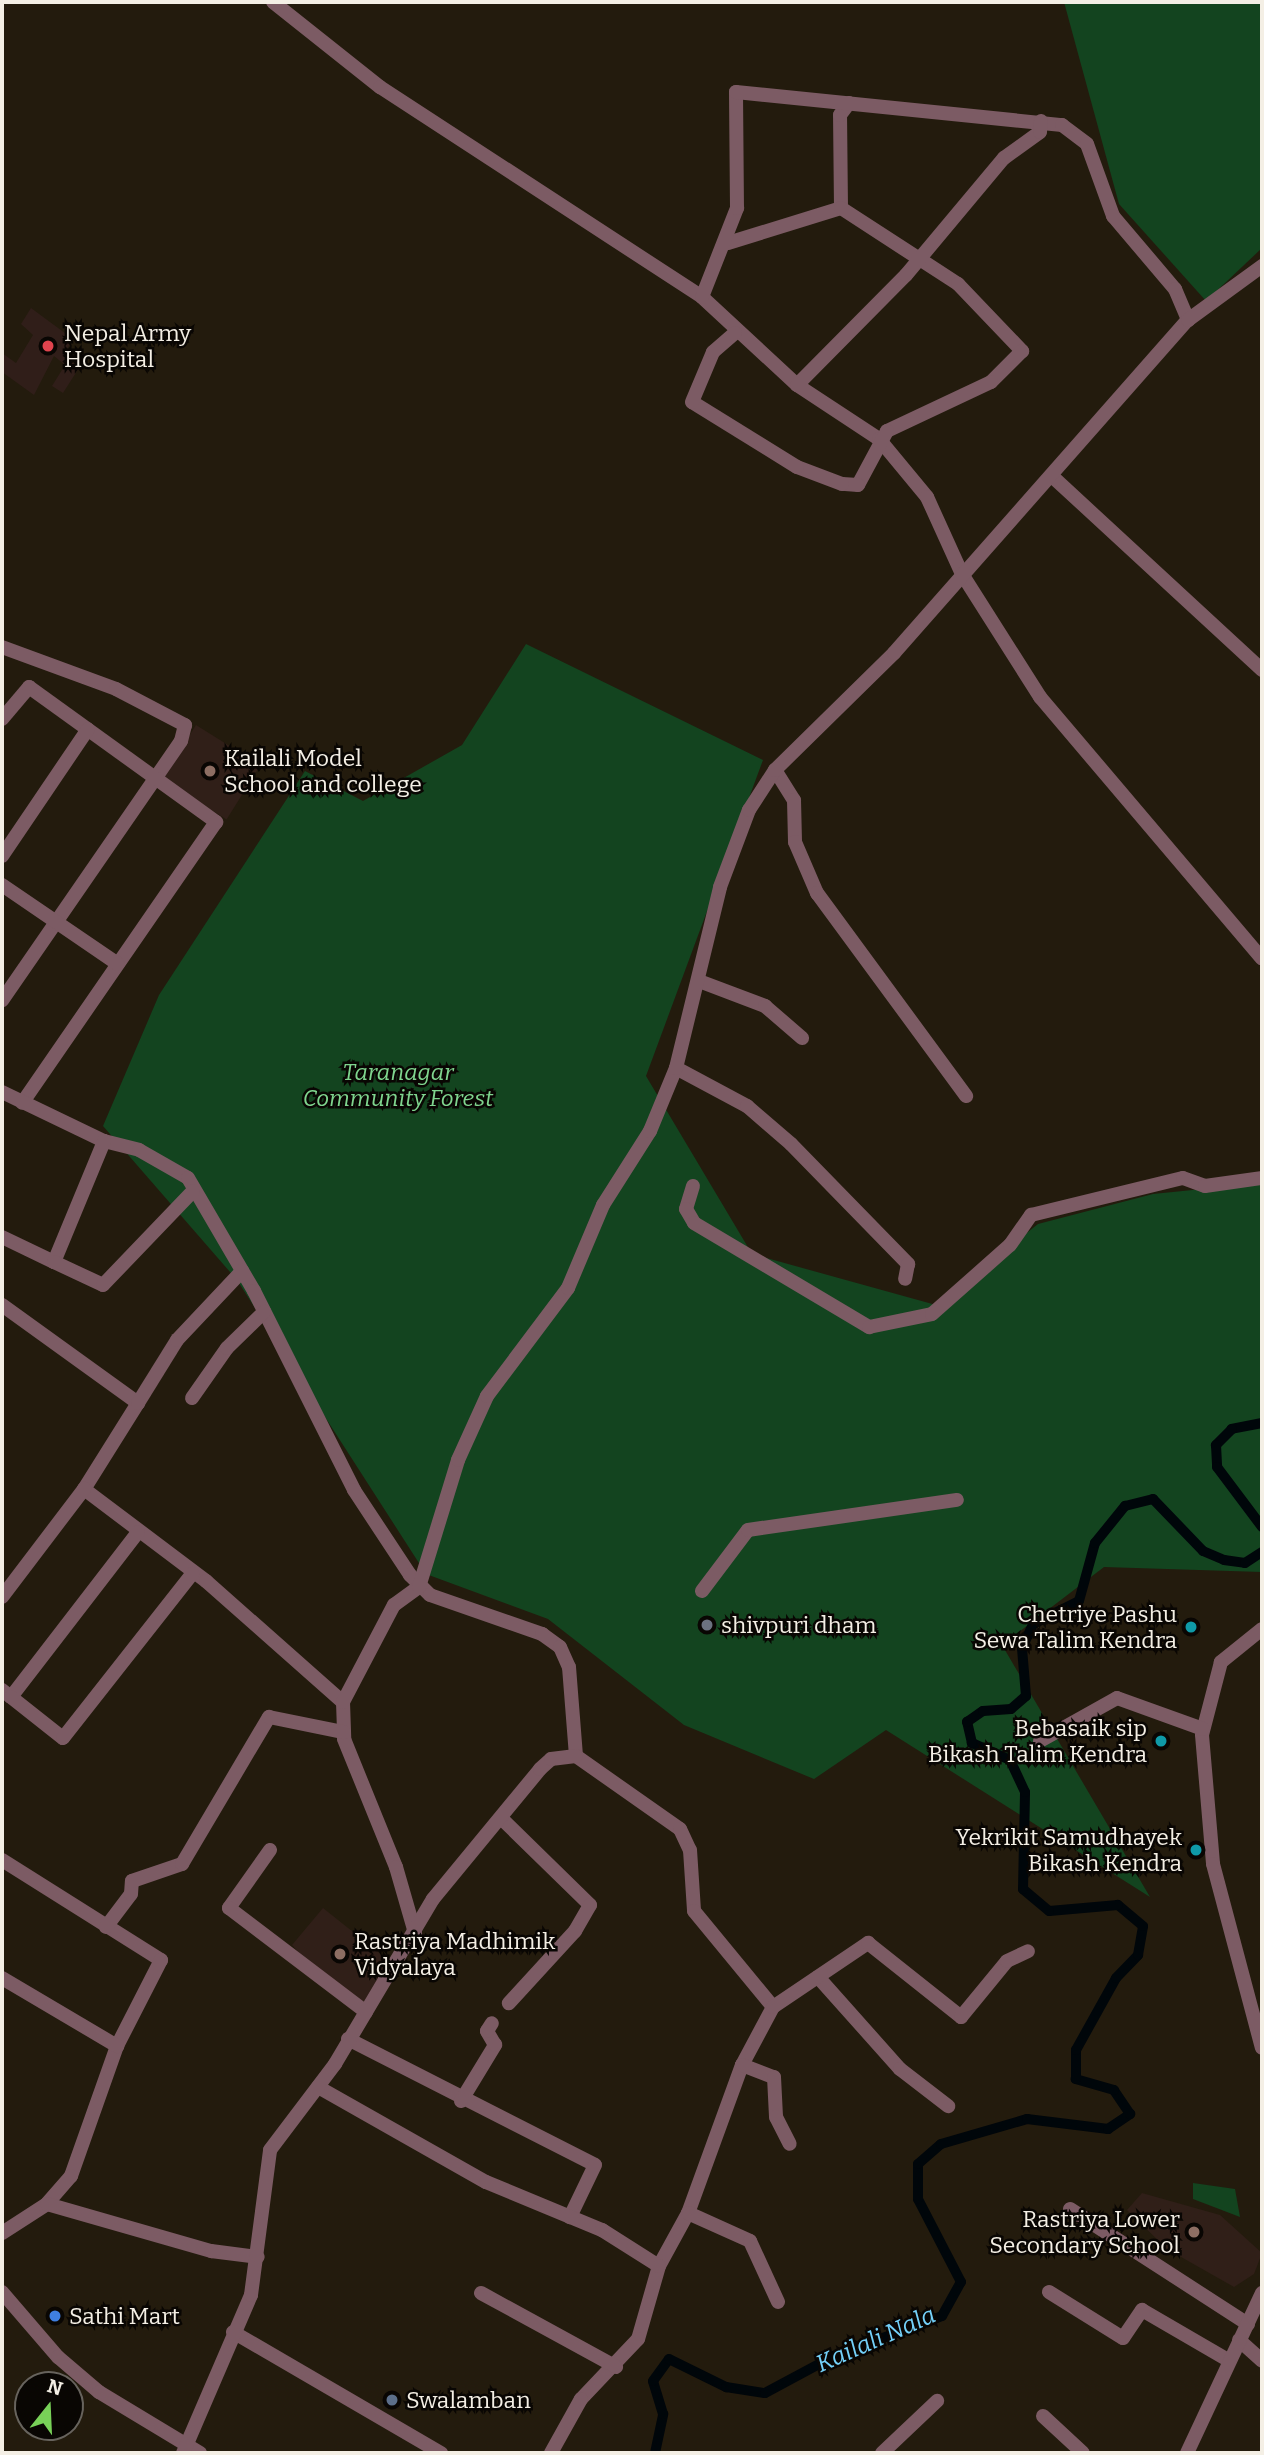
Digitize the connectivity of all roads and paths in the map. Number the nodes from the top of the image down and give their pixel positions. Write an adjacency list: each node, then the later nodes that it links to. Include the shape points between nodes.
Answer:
1 (273, 2): 8 (street, via 380,87)
2 (849, 103): 3 (street); 4 (street, via 840,115); 5 (street, via 736,92 737,208)
3 (1041, 121): 6 (street, via 1040,132 1004,158); 9 (street, via 1062,125 1087,144 1113,216 1175,289)
4 (842, 208): 5 (street); 6 (street)
5 (728, 243): 8 (street)
6 (919, 259): 11 (street); 12 (street, via 958,284 1022,351 991,382)
7 (1262, 266): 9 (street)
8 (702, 297): 10 (street)
9 (1188, 320): 13 (street)
10 (735, 333): 11 (street); 12 (street, via 713,352 692,402 797,467 842,484 858,485)
11 (797, 384): 12 (street)
12 (879, 439): 14 (street, via 927,497)
13 (1054, 478): 14 (street); 16 (street)
14 (961, 574): 19 (street, via 894,653); 24 (street, via 1040,697)
15 (2, 647): 20 (street, via 116,689 185,725)
16 (1262, 670)
17 (2, 719): 18 (street, via 27,686)
18 (89, 729): 20 (street); 21 (street)
19 (775, 770): 26 (street, via 749,810 720,887); 31 (street, via 794,800 795,842 817,893)
20 (155, 778): 23 (street); 25 (street, via 214,819 215,828)
21 (2, 856)
22 (2, 885): 23 (street)
23 (55, 922): 25 (street); 27 (street)
24 (1262, 960)
25 (118, 964): 32 (street)
26 (699, 981): 28 (street, via 765,1006); 29 (street)
27 (2, 1000)
28 (802, 1038)
29 (676, 1068): 40 (street, via 747,1106 791,1144 908,1264); 49 (street, via 650,1131 591,1228 568,1288 487,1396 458,1460)
30 (2, 1092): 32 (street)
31 (966, 1096)
32 (22, 1104): 33 (street)
33 (104, 1142): 36 (street, via 178,1170); 38 (street)
34 (1262, 1178): 35 (street, via 1205,1186 1183,1178 1031,1215 1010,1245 933,1314 895,1327 869,1327 694,1223 686,1209)
35 (693, 1186)
36 (193, 1191): 38 (street, via 103,1285); 39 (street)
37 (2, 1237): 38 (street)
38 (54, 1262)
39 (242, 1271): 42 (street); 44 (street, via 177,1340)
40 (905, 1279)
41 (2, 1305): 44 (street)
42 (264, 1312): 43 (street, via 227,1348); 49 (street, via 354,1490)
43 (192, 1398)
44 (138, 1403): 45 (street)
45 (83, 1489): 47 (street); 51 (street)
46 (957, 1500): 50 (street, via 748,1530)
47 (138, 1532): 48 (street); 53 (street)
48 (192, 1574): 53 (street, via 63,1738); 54 (street)
49 (419, 1587): 54 (street, via 394,1605); 58 (street, via 542,1634 560,1647 569,1667)
50 (702, 1591)
51 (2, 1597)
52 (1262, 1629): 55 (street, via 1221,1662)
53 (6, 1694)
54 (343, 1702): 56 (street)
55 (1203, 1729): 57 (street, via 1117,1698); 73 (street, via 1213,1864)
56 (343, 1732): 62 (street, via 269,1717 182,1864 132,1881 131,1894); 63 (street)
57 (1040, 1741)
58 (576, 1756): 59 (street, via 551,1759); 68 (street, via 680,1829 690,1850 694,1911)
59 (502, 1819): 63 (street, via 433,1899); 67 (street, via 590,1905 575,1931)
60 (270, 1850): 69 (street, via 229,1908)
61 (3, 1863): 62 (street)
62 (106, 1927): 72 (street, via 161,1960)
63 (415, 1933): 69 (street)
64 (1028, 1951): 65 (street, via 1007,1961 961,2017 868,1943)
65 (818, 1977): 68 (street); 77 (street, via 875,2045)
66 (2, 1978): 72 (street)
67 (509, 2003)
68 (773, 2007): 74 (street)
69 (366, 2012): 71 (street)
70 (492, 2023): 76 (street, via 487,2031 495,2045)
71 (348, 2039): 75 (street); 76 (street)
72 (117, 2046): 79 (street, via 88,2141)
73 (1262, 2048)
74 (741, 2065): 78 (street, via 774,2077 776,2117); 81 (street)
75 (318, 2087): 82 (street, via 486,2182); 84 (street, via 264,2165 252,2250)
76 (461, 2101): 82 (street, via 595,2165)
77 (948, 2106)
78 (790, 2144)
79 (47, 2204): 83 (street); 84 (street, via 211,2251)
80 (1070, 2209): 91 (street)
81 (688, 2213): 85 (street); 90 (street, via 750,2241)
82 (570, 2217): 85 (street)
83 (2, 2233)
84 (258, 2257): 92 (street, via 251,2295)
85 (659, 2266): 96 (street, via 649,2315)
86 (2, 2292): 99 (street, via 58,2357 99,2392)
87 (1049, 2292): 94 (street, via 1123,2338 1142,2310)
88 (1262, 2292): 91 (street)
89 (481, 2293): 96 (street)
90 (778, 2302)
91 (1248, 2324): 93 (street)
92 (233, 2332): 99 (street); 101 (street)
93 (1239, 2340): 94 (street); 95 (street)
94 (1228, 2361): 104 (street)
95 (1262, 2361)
96 (616, 2367): 102 (street, via 581,2399)
97 (937, 2401): 100 (street)
98 (1043, 2416): 103 (street)
99 (190, 2451)
100 (890, 2451)
101 (442, 2453)
102 (551, 2453)
103 (1083, 2453)
104 (1187, 2453)

